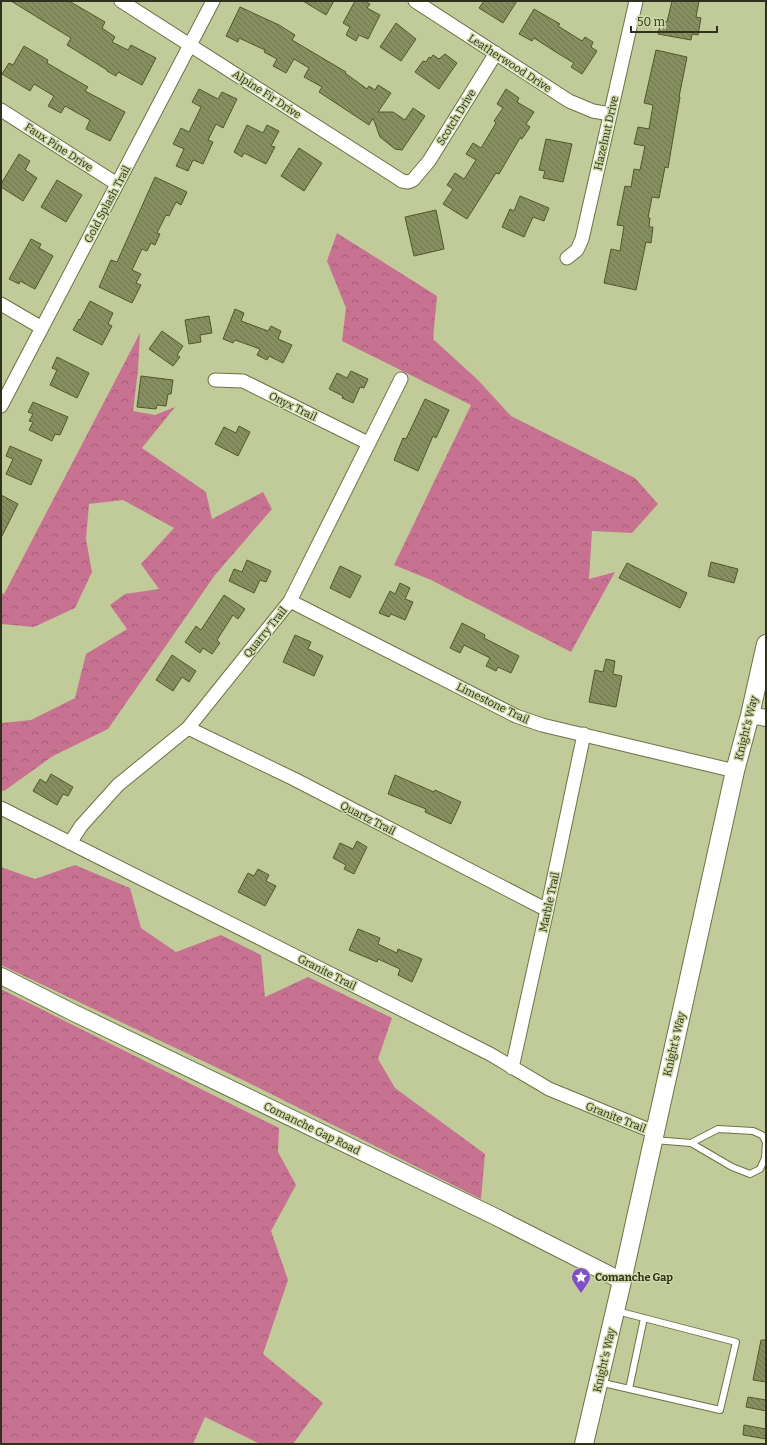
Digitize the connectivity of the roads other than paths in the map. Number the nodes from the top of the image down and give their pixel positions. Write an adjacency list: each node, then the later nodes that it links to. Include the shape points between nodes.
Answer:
1 (121, 1): 5 (street, Alpine Fir Drive)
2 (213, 1): 5 (street, Gold Splash Trail)
3 (415, 1): 6 (street, Leatherwood Drive)
4 (636, 1): 8 (street, Hazelnut Drive)
5 (190, 45): 9 (street, Alpine Fir Drive, via 402,181); 10 (street, Gold Splash Trail)
6 (496, 53): 8 (street, Leatherwood Drive, via 569,101 593,111); 9 (street, Scotch Drive, via 429,161)
7 (1, 110): 10 (street, Faux Pine Drive)
8 (610, 114): 11 (street, Hazelnut Drive, via 582,239 577,250)
9 (413, 180)
10 (117, 184): 13 (street, Gold Splash Trail)
11 (567, 258)
12 (1, 304): 13 (street)
13 (42, 328): 16 (street, Gold Splash Trail)
14 (401, 379): 17 (street, Quarry Trail)
15 (215, 380): 17 (street, Onyx Trail, via 242,380)
16 (1, 406)
17 (368, 443): 18 (street, Quarry Trail)
18 (290, 601): 21 (street, Quarry Trail); 22 (street, Limestone Trail, via 516,716 542,725)
19 (766, 644): 20 (main road, Knight's Way)
20 (758, 717): 23 (main road, Knight's Way)
21 (188, 728): 25 (street, Quarry Trail, via 118,785 81,826); 26 (street, Quartz Trail, via 294,779)
22 (584, 734): 23 (street, Limestone Trail); 26 (street, Marble Trail)
23 (735, 772): 29 (main road, Knight's Way)
24 (1, 808): 25 (street, Granite Trail)
25 (70, 843): 28 (street, Granite Trail, via 490,1054)
26 (547, 910): 28 (street, Marble Trail)
27 (1, 976): 31 (street, Comanche Gap Road)
28 (512, 1068): 29 (street, Granite Trail, via 549,1089)
29 (654, 1136): 30 (lane); 31 (main road, Knight's Way)
30 (690, 1143): 30 (lane, via 732,1167 750,1174 760,1169 765,1158 766,1142 762,1135 753,1131 718,1129)
31 (622, 1281): 32 (main road, Knight's Way)
32 (615, 1310): 33 (lane); 34 (main road, Knight's Way)
33 (644, 1318): 35 (lane); 35 (lane, via 736,1342 720,1410)
34 (598, 1382): 35 (lane); 36 (main road, Knight's Way)
35 (629, 1389)
36 (584, 1444)

